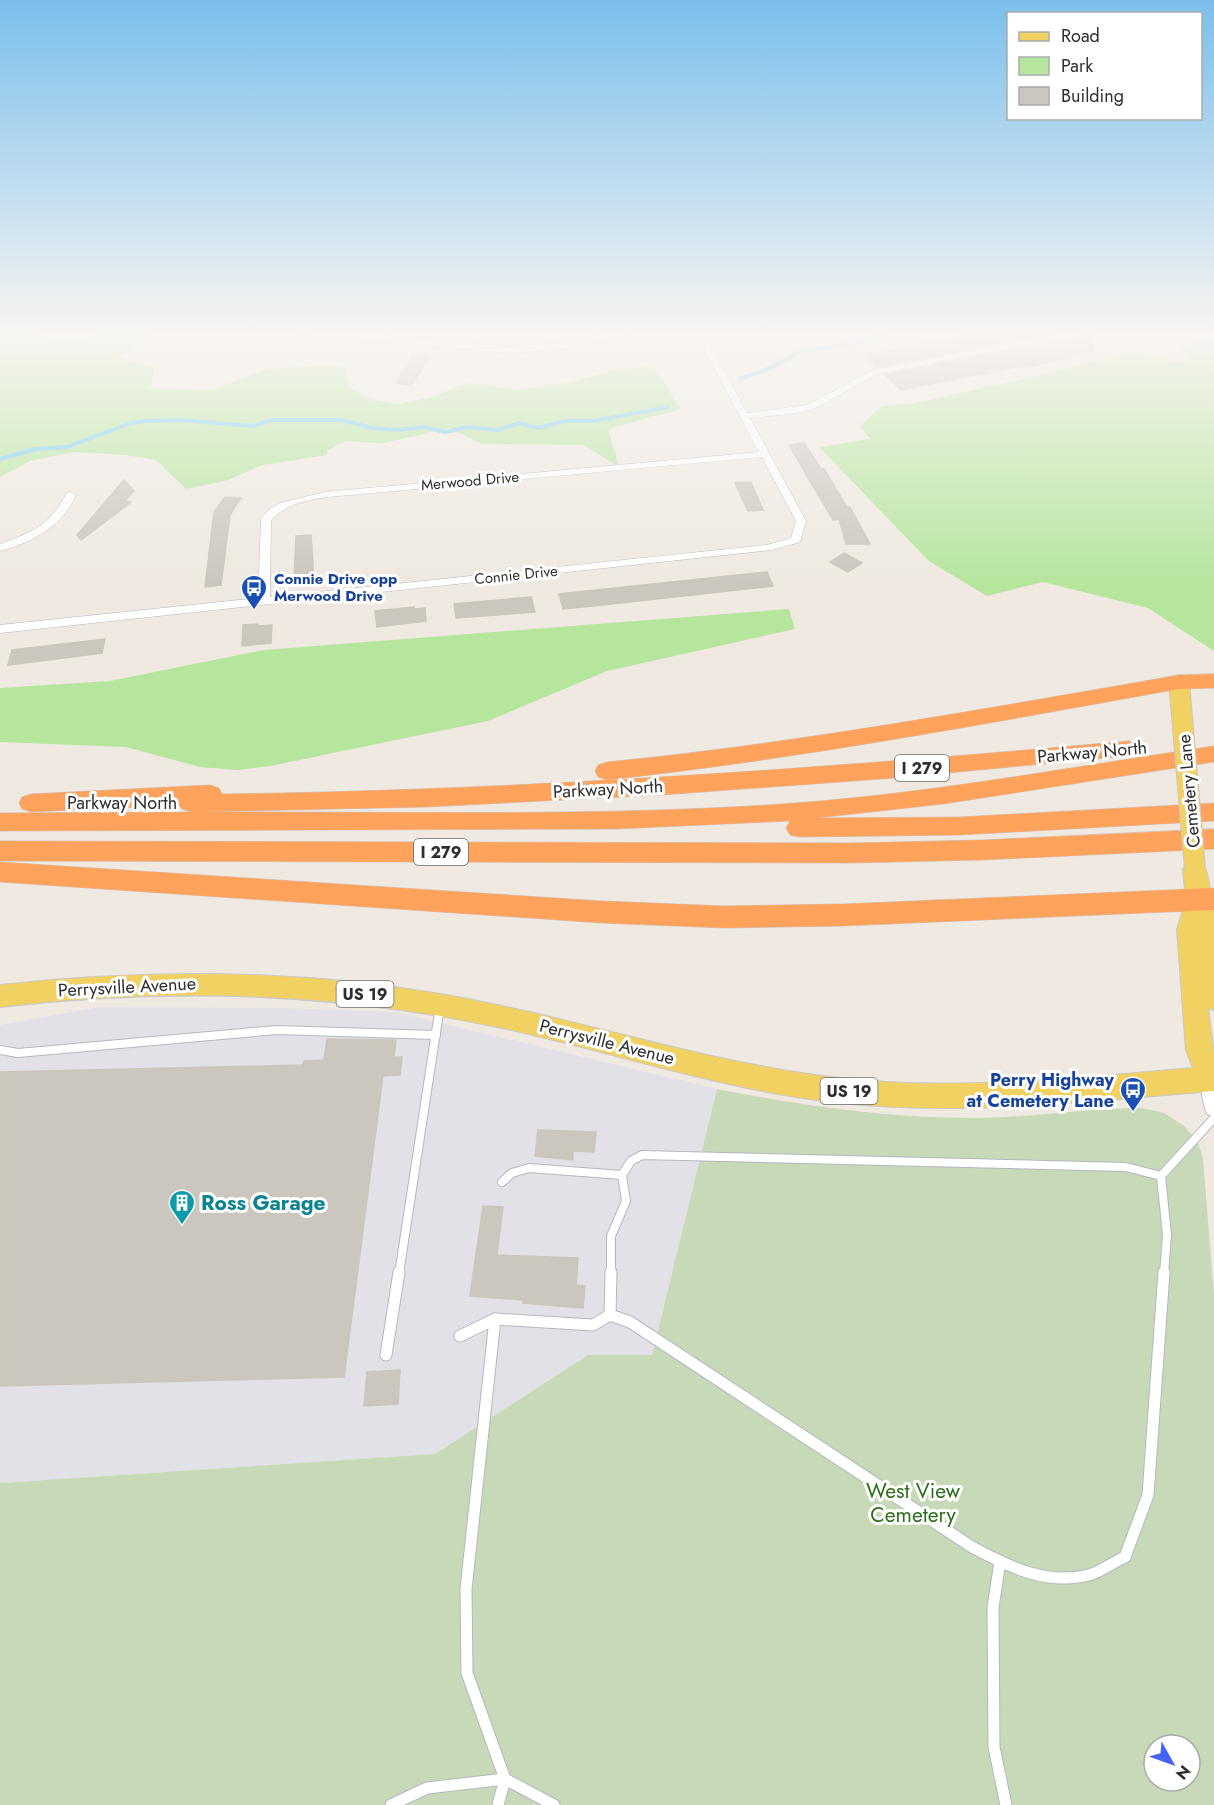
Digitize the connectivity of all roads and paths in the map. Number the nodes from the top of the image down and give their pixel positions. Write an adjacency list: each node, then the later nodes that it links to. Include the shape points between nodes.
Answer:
1 (758, 414): 2 (street)
2 (743, 416): 3 (street, Connie Drive)
3 (764, 454): 6 (street, Merwood Drive, via 302,500 280,507 266,519); 6 (street, Connie Drive, via 801,521 796,540 768,548)
4 (71, 495): 5 (street, via 57,520)
5 (0, 548)
6 (264, 602): 7 (street, Connie Drive)
7 (0, 629)
8 (1214, 681): 9 (highway)
9 (1179, 682): 13 (highway, via 839,742 646,768 503,780); 21 (main road, Cemetery Lane, bridge, via 1195,869)
10 (1214, 741): 13 (highway, Parkway North / I 279, via 881,772 467,797)
11 (1214, 754): 16 (highway, via 943,795 783,813 558,820)
12 (1214, 796): 17 (highway)
13 (31, 803): 14 (highway, Parkway North / I 279)
14 (0, 804)
15 (1214, 812): 17 (highway, via 960,826)
16 (0, 823): 17 (highway, via 650,831)
17 (813, 828)
18 (1214, 839): 19 (highway, I 279, via 850,853)
19 (0, 850)
20 (0, 872): 21 (highway, via 725,917)
21 (1206, 900): 23 (main road, Cemetery Lane); 27 (main road, Cemetery Lane, via 1189,929 1198,1050)
22 (0, 996): 24 (main road, Perrysville Avenue / US 19, via 81,987 249,984 345,991)
23 (1214, 999)
24 (441, 1005): 25 (lane); 27 (main road, Perrysville Avenue / US 19, via 722,1071 832,1090 977,1096)
25 (436, 1035): 26 (lane, via 277,1030 18,1053); 36 (lane)
26 (0, 1050)
27 (1213, 1076): 28 (street, Cemetery Lane)
28 (1214, 1107)
29 (1214, 1118): 31 (lane)
30 (622, 1175): 31 (lane, via 631,1161 642,1155 1125,1167); 32 (lane, via 529,1168 512,1173); 33 (lane, via 626,1201 611,1236)
31 (1161, 1176): 37 (lane, via 1167,1235 1148,1495 1125,1557 1092,1574 1058,1580 1015,1570)
32 (502, 1182)
33 (610, 1315): 34 (lane, via 593,1326); 37 (lane, via 630,1322)
34 (495, 1319): 35 (lane); 38 (lane, via 466,1589 467,1673)
35 (460, 1336)
36 (386, 1355)
37 (1000, 1562): 42 (lane, via 993,1606 994,1747)
38 (505, 1779): 39 (lane, via 427,1788); 40 (lane); 41 (lane)
39 (391, 1805)
40 (498, 1805)
41 (554, 1805)
42 (1006, 1805)

